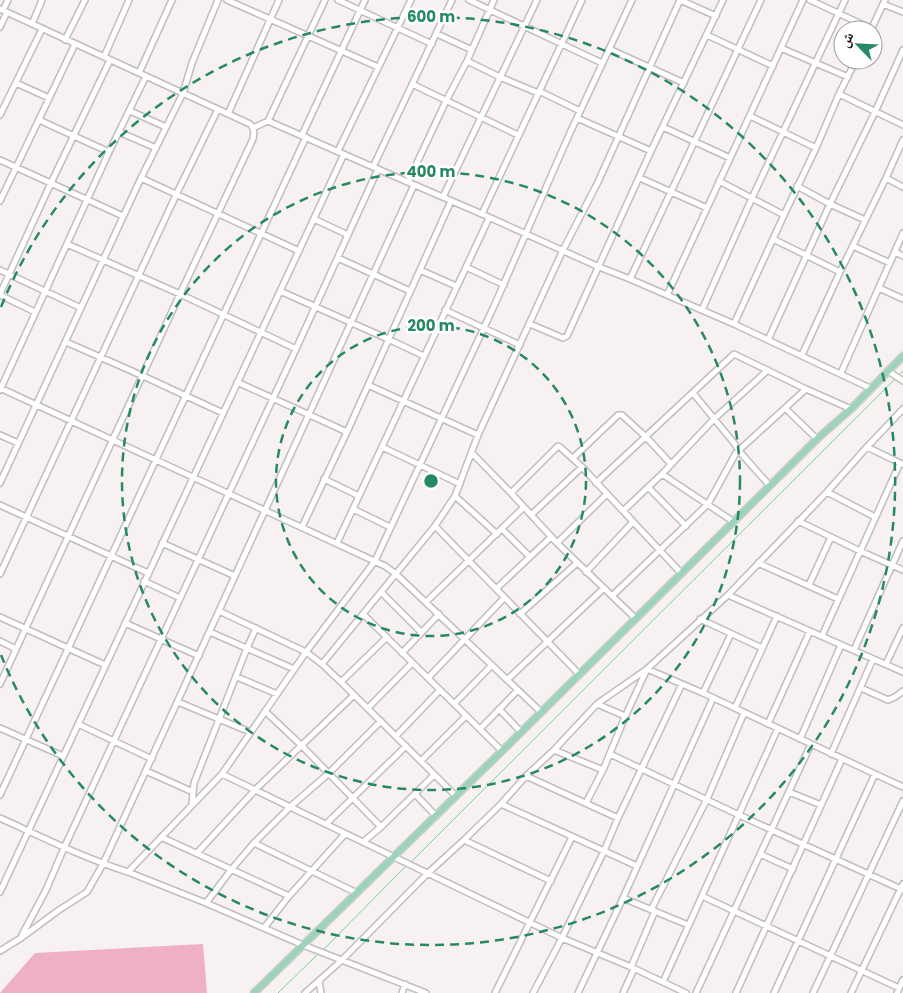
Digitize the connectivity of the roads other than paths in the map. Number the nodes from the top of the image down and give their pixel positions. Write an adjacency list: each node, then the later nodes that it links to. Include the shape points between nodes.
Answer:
1 (8, 0): 27 (street)
2 (42, 0): 35 (street)
3 (85, 0): 43 (street)
4 (129, 0): 53 (street)
5 (172, 0): 61 (street)
6 (218, 0): 69 (street)
7 (227, 0): 32 (street)
8 (279, 0): 32 (street)
9 (325, 0): 41 (street)
10 (338, 0): 28 (street)
11 (365, 0): 28 (street)
12 (410, 0): 38 (street)
13 (452, 0): 40 (street)
14 (469, 0): 26 (street)
15 (494, 0): 26 (street)
16 (537, 0): 36 (street)
17 (582, 0): 46 (street)
18 (632, 0): 48 (street)
19 (680, 0): 31 (street); 59 (street)
20 (723, 0): 31 (street)
21 (761, 0): 50 (street)
22 (803, 0): 47 (street)
23 (810, 0): 30 (street)
24 (845, 0): 30 (street)
25 (884, 2): 29 (street); 34 (street)
26 (489, 9): 36 (street); 49 (street)
27 (4, 10): 35 (street); 37 (street)
28 (360, 10): 38 (street); 52 (street)
29 (903, 12)
30 (839, 13): 33 (street); 56 (street)
31 (716, 16): 42 (street)
32 (270, 20): 41 (street); 78 (street)
33 (853, 20)
34 (876, 20)
35 (32, 24): 39 (street)
36 (524, 26): 46 (street); 63 (street)
37 (0, 27)
38 (397, 27): 45 (street); 58 (street)
39 (42, 29): 43 (street); 65 (street)
40 (437, 34): 45 (street); 49 (street)
41 (308, 35): 52 (street); 84 (street)
42 (707, 35): 50 (street); 66 (street)
43 (65, 40): 44 (street)
44 (75, 44): 53 (street); 71 (street)
45 (432, 44): 67 (street)
46 (561, 44): 55 (street); 68 (street)
47 (781, 48): 56 (street); 57 (street)
48 (609, 49): 55 (street); 59 (street)
49 (472, 50): 54 (street)
50 (738, 50): 57 (street); 96 (street)
51 (903, 50): 77 (street)
52 (341, 51): 58 (street); 93 (street)
53 (107, 58): 61 (street); 92 (street)
54 (467, 61): 63 (street); 72 (street)
55 (602, 63): 76 (street)
56 (816, 63): 64 (street); 90 (street)
57 (773, 66): 80 (street)
58 (378, 67): 99 (street)
59 (649, 68): 66 (street); 94 (street)
60 (851, 70): 64 (street)
61 (138, 73): 62 (street)
62 (146, 76): 69 (street); 75 (street)
63 (500, 77): 68 (street); 81 (street)
64 (848, 77): 70 (street)
65 (16, 83): 71 (street); 73 (street)
66 (684, 83): 87 (street)
67 (412, 84): 72 (street); 106 (street)
68 (538, 92): 76 (street); 91 (street)
69 (183, 93): 74 (street); 86 (street)
70 (839, 94): 77 (street); 98 (street)
71 (49, 98): 83 (street)
72 (446, 100): 81 (street); 110 (street)
73 (3, 103): 79 (street)
74 (218, 109): 78 (street); 117 (street)
75 (130, 111): 86 (street); 89 (street)
76 (580, 111): 82 (street)
77 (875, 112): 85 (street); 123 (street)
78 (228, 114): 88 (street)
79 (0, 115)
80 (750, 116): 90 (street); 103 (street)
81 (481, 117): 91 (street); 118 (street)
82 (577, 118): 94 (street); 134 (street)
83 (39, 120): 92 (street); 105 (street)
84 (268, 121): 88 (street); 93 (street)
85 (903, 125)
86 (166, 127): 97 (street)
87 (663, 127): 96 (street); 100 (street)
88 (253, 128): 125 (street, via 253,139)
89 (120, 132): 97 (street); 101 (street)
90 (784, 132): 98 (street); 119 (street)
91 (518, 134): 126 (street)
92 (73, 136): 101 (street); 112 (street)
93 (304, 136): 99 (street); 133 (street)
94 (619, 136): 100 (street); 139 (street)
95 (903, 140): 109 (street)
96 (694, 142): 103 (street); 116 (street)
97 (156, 148): 107 (street)
98 (816, 148): 114 (street)
99 (338, 151): 102 (street)
100 (652, 151): 108 (street)
101 (109, 152): 120 (street)
102 (344, 154): 106 (street); 130 (street)
103 (730, 158): 111 (street)
104 (0, 160): 105 (street)
105 (16, 167): 112 (street); 121 (street)
106 (375, 168): 110 (street); 135 (street)
107 (141, 178): 117 (street); 128 (street)
108 (640, 178): 116 (street); 148 (street)
109 (886, 178): 115 (street); 131 (street)
110 (408, 182): 113 (street)
111 (719, 182): 119 (street); 124 (street)
112 (51, 183): 120 (street); 153 (street)
113 (414, 185): 118 (street); 152 (street)
114 (798, 186): 123 (street); 127 (street)
115 (903, 187)
116 (671, 192): 124 (street); 155 (street)
117 (176, 194): 125 (street); 154 (street)
118 (443, 197): 122 (street)
119 (752, 198): 127 (street); 169 (street)
120 (87, 200): 128 (street); 137 (street)
121 (0, 201)
122 (452, 201): 126 (street); 150 (street)
123 (830, 204): 131 (street); 142 (street)
124 (707, 208): 164 (street)
125 (217, 214): 133 (street); 163 (street)
126 (482, 214): 129 (street)
127 (784, 215): 136 (street)
128 (124, 216): 145 (street)
129 (489, 218): 134 (street); 147 (street)
130 (314, 219): 135 (street); 140 (street)
131 (865, 220): 138 (street)
132 (903, 233): 141 (street)
133 (260, 234): 140 (street); 171 (street)
134 (525, 234): 139 (street); 156 (street)
135 (348, 235): 144 (street)
136 (773, 239): 142 (street); 174 (street)
137 (67, 244): 145 (street); 159 (street)
138 (853, 246): 146 (street); 151 (street)
139 (563, 250): 148 (street); 173 (street)
140 (299, 252): 161 (street)
141 (895, 252): 143 (street); 146 (street)
142 (807, 256): 151 (street); 178 (street)
143 (903, 256)
144 (338, 258): 152 (street); 166 (street)
145 (104, 259): 154 (street); 167 (street)
146 (890, 263): 158 (street)
147 (466, 267): 156 (street); 157 (street)
148 (599, 267): 155 (street); 173 (street, via 565,338)
149 (0, 270): 153 (street)
150 (420, 270): 157 (street); 160 (street)
151 (840, 272): 183 (street)
152 (374, 274): 160 (street); 172 (street)
153 (9, 275): 159 (street); 162 (street)
154 (139, 275): 163 (street); 185 (street)
155 (630, 279): 164 (street)
156 (504, 284): 175 (street)
157 (456, 286): 168 (street)
158 (879, 288): 165 (street); 188 (street)
159 (45, 291): 167 (street); 170 (street)
160 (410, 291): 177 (street)
161 (280, 292): 166 (street); 176 (street)
162 (0, 294): 170 (street)
163 (180, 294): 171 (street); 189 (street)
164 (667, 295): 169 (street)
165 (903, 299)
166 (316, 307): 172 (street); 181 (street)
167 (81, 308): 179 (street)
168 (445, 310): 175 (street); 182 (street)
169 (702, 310): 174 (street)
170 (36, 312): 193 (street)
171 (223, 315): 176 (street); 197 (street)
172 (352, 323): 177 (street); 205 (street)
173 (530, 324): 180 (street)
174 (734, 324): 178 (street)
175 (484, 328): 180 (street); 206 (street)
176 (261, 332): 181 (street); 191 (street)
177 (388, 339): 182 (street); 192 (street)
178 (768, 340): 183 (street)
179 (66, 342): 185 (street); 200 (street)
180 (520, 345): 211 (street)
181 (296, 350): 198 (street)
182 (424, 356): 199 (street)
183 (802, 356): 188 (street)
184 (903, 356): 187 (main road)
185 (101, 358): 189 (street); 208 (street)
186 (768, 370): 195 (street); 196 (street, via 734,354); 207 (street)
187 (888, 371): 190 (street); 194 (main road)
188 (841, 374): 194 (street)
189 (143, 376): 197 (street); 214 (street)
190 (903, 381)
191 (238, 382): 198 (street); 204 (street)
192 (368, 384): 199 (street); 209 (street)
193 (0, 388): 200 (street)
194 (870, 388): 202 (main road)
195 (806, 389): 201 (street); 202 (street)
196 (693, 393): 207 (street); 212 (street)
197 (186, 396): 204 (street); 221 (street)
198 (273, 399): 205 (street); 237 (street)
199 (404, 400): 206 (street); 216 (street)
200 (36, 404): 208 (street); 215 (street)
201 (784, 408): 213 (street); 218 (street)
202 (851, 408): 213 (main road)
203 (903, 409): 217 (street)
204 (222, 413): 228 (street)
205 (309, 415): 209 (street); 245 (street)
206 (442, 418): 211 (street); 224 (street)
207 (714, 419): 218 (street); 222 (street)
208 (71, 421): 214 (street); 248 (street)
209 (347, 432): 229 (street)
210 (0, 435): 215 (street)
211 (478, 435): 219 (street)
212 (646, 437): 220 (street, via 622,414 618,414); 222 (street); 231 (street)
213 (817, 439): 233 (main road)
214 (113, 440): 221 (street); 260 (street)
215 (18, 443): 226 (street)
216 (382, 447): 224 (street); 239 (street)
217 (867, 447): 223 (street); 235 (street)
218 (739, 451): 233 (street); 241 (street)
219 (472, 453): 232 (street); 236 (street)
220 (573, 458): 225 (street); 236 (street, via 558,446)
221 (156, 460): 228 (street); 268 (street)
222 (671, 464): 227 (street)
223 (902, 464): 249 (street)
224 (420, 465): 232 (street); 256 (street)
225 (582, 467): 231 (street); 247 (street)
226 (2, 471): 230 (street)
227 (662, 474): 234 (street); 241 (street)
228 (193, 477): 237 (street); 263 (street)
229 (324, 479): 239 (street); 255 (street)
230 (0, 482)
231 (596, 483): 238 (street)
232 (460, 484): 240 (street)
233 (770, 486): 252 (main road)
234 (648, 487): 246 (street); 254 (street)
235 (827, 492): 249 (street); 250 (street)
236 (511, 493): 243 (street)
237 (228, 494): 245 (street); 270 (street)
238 (607, 494): 246 (street); 265 (street)
239 (359, 496): 244 (street)
240 (455, 496): 253 (street); 258 (street)
241 (708, 504): 252 (street); 254 (street)
242 (0, 505): 248 (street)
243 (524, 507): 247 (street); 257 (street)
244 (353, 509): 256 (street); 264 (street)
245 (266, 510): 255 (street); 282 (street)
246 (623, 511): 251 (street)
247 (532, 515): 259 (street)
248 (26, 517): 260 (street); 280 (street)
249 (875, 517): 267 (street)
250 (798, 521): 261 (street); 274 (street)
251 (633, 522): 266 (street); 277 (street)
252 (734, 522): 279 (main road)
253 (435, 526): 272 (street); 281 (street)
254 (686, 526): 266 (street)
255 (302, 527): 264 (street)
256 (390, 527): 271 (street)
257 (502, 529): 258 (street); 269 (street)
258 (497, 534): 272 (street)
259 (551, 536): 265 (street); 269 (street)
260 (69, 537): 268 (street); 305 (street)
261 (831, 537): 267 (street); 284 (street)
262 (903, 541): 275 (street)
263 (162, 543): 270 (street); 278 (street)
264 (337, 543): 271 (street)
265 (557, 543): 273 (street)
266 (660, 550): 279 (street); 289 (street)
267 (860, 551): 275 (street); 292 (street)
268 (111, 556): 278 (street); 317 (street)
269 (530, 557): 286 (street)
270 (198, 559): 282 (street); 290 (street)
271 (375, 561): 281 (street); 322 (street)
272 (468, 561): 286 (street); 293 (street)
273 (577, 563): 277 (street); 297 (street)
274 (758, 563): 284 (street); 288 (street)
275 (892, 565): 276 (street); 321 (street)
276 (903, 570)
277 (586, 572): 285 (street)
278 (148, 573): 283 (street)
279 (682, 573): 300 (main road)
280 (0, 574)
281 (396, 574): 287 (street); 293 (street)
282 (235, 576): 294 (street)
283 (144, 581): 290 (street); 302 (street)
284 (809, 586): 292 (street)
285 (604, 588): 289 (street); 315 (street)
286 (496, 589): 291 (street)
287 (381, 592): 295 (street); 308 (street)
288 (728, 594): 298 (street); 301 (street)
289 (612, 596): 300 (street)
290 (180, 598): 312 (street)
291 (504, 598): 297 (street); 313 (street)
292 (838, 599): 310 (street)
293 (426, 602): 296 (street)
294 (219, 611): 303 (street); 307 (street)
295 (363, 614): 311 (street); 327 (street)
296 (439, 614): 308 (street); 313 (street)
297 (520, 614): 315 (street)
298 (777, 616): 306 (street); 319 (street)
299 (0, 617): 305 (street)
300 (635, 618): 334 (main road)
301 (700, 619): 309 (street); 332 (street)
302 (125, 623): 312 (street); 329 (street)
303 (256, 628): 318 (street); 322 (street)
304 (903, 628): 328 (street)
305 (26, 629): 317 (street); 320 (street)
306 (810, 630): 310 (street); 363 (street)
307 (210, 632): 318 (street); 324 (street)
308 (421, 632): 323 (street)
309 (730, 634): 319 (street); 345 (street)
310 (822, 636): 316 (street)
311 (387, 637): 323 (street); 338 (street)
312 (161, 639): 324 (street); 372 (street)
313 (465, 639): 330 (street); 336 (street)
314 (0, 641): 320 (street)
315 (547, 641): 334 (street); 337 (street)
316 (841, 645): 321 (street); 371 (street)
317 (68, 648): 329 (street); 370 (street)
318 (247, 648): 331 (street); 335 (street)
319 (762, 648): 353 (street)
320 (16, 649): 339 (street)
321 (854, 650): 325 (street)
322 (306, 652): 327 (street); 331 (street)
323 (402, 653): 326 (street)
324 (199, 656): 349 (street)
325 (874, 659): 328 (street); 341 (street)
326 (412, 663): 336 (street); 352 (street)
327 (322, 664): 338 (street)
328 (886, 664): 333 (street)
329 (105, 665): 362 (street)
330 (492, 665): 337 (street); 350 (street)
331 (294, 669): 346 (street)
332 (647, 669): 340 (street); 351 (street); 359 (street)
333 (903, 672)
334 (579, 674): 356 (main road)
335 (237, 677): 346 (street); 360 (street)
336 (428, 678): 342 (street)
337 (508, 680): 343 (street)
338 (341, 682): 347 (street)
339 (0, 684)
340 (682, 684): 345 (street); 384 (street)
341 (861, 688): 344 (street, via 888,700); 379 (street)
342 (440, 690): 350 (street); 369 (street)
343 (518, 690): 354 (street); 356 (street)
344 (903, 690)
345 (703, 693): 348 (street)
346 (277, 694): 355 (street)
347 (354, 695): 352 (street); 374 (street)
348 (713, 698): 353 (street); 392 (street)
349 (178, 702): 360 (street); 381 (street)
350 (454, 704): 358 (street)
351 (597, 704): 359 (street); 376 (street)
352 (368, 708): 361 (street)
353 (735, 708): 357 (street)
354 (499, 710): 366 (street); 368 (street)
355 (265, 711): 367 (street); 374 (street)
356 (541, 712): 368 (main road)
357 (744, 713): 363 (street); 401 (street)
358 (466, 716): 366 (street); 383 (street)
359 (626, 716): 378 (street)
360 (220, 719): 367 (street); 395 (street)
361 (381, 721): 369 (street); 388 (street)
362 (78, 724): 372 (street); 380 (street)
363 (768, 724): 365 (street)
364 (0, 728): 370 (street)
365 (778, 728): 371 (street); 408 (street)
366 (480, 729): 377 (street)
367 (250, 732): 387 (street)
368 (521, 732): 377 (main road)
369 (396, 736): 375 (street)
370 (26, 739): 380 (street); 398 (street)
371 (800, 739): 373 (street)
372 (113, 741): 381 (street); 423 (street)
373 (811, 744): 379 (street); 396 (street)
374 (302, 746): 388 (street); 394 (street)
375 (406, 746): 383 (street); 400 (street)
376 (554, 750): 385 (street); 391 (street)
377 (502, 751): 399 (main road)
378 (610, 754): 384 (street); 385 (street)
379 (831, 754): 382 (street)
380 (63, 756): 415 (street)
381 (152, 759): 386 (street)
382 (842, 759): 389 (street); 406 (street)
383 (421, 761): 390 (street)
384 (642, 768): 392 (street); 411 (street)
385 (602, 770): 403 (street)
386 (146, 771): 395 (street); 429 (street)
387 (222, 774): 394 (street); 404 (street)
388 (328, 774): 400 (street); 407 (street)
389 (875, 774): 393 (street); 428 (street)
390 (434, 775): 397 (street); 399 (street)
391 (526, 776): 403 (street); 405 (street)
392 (675, 784): 401 (street); 430 (street)
393 (903, 787)
394 (256, 789): 407 (street); 425 (street)
395 (193, 792): 404 (street)
396 (790, 792): 406 (street); 414 (street)
397 (415, 794): 409 (street); 413 (street)
398 (0, 795)
399 (456, 796): 409 (main road)
400 (353, 799): 412 (street); 413 (street)
401 (706, 799): 408 (street); 445 (street)
402 (903, 801): 436 (street)
403 (586, 803): 411 (street)
404 (192, 804): 417 (street)
405 (501, 804): 418 (street); 419 (street)
406 (821, 805): 422 (street)
407 (290, 807): 412 (street); 421 (street)
408 (739, 814): 414 (street); 442 (street)
409 (436, 816): 427 (main road)
410 (0, 818): 415 (street)
411 (618, 818): 424 (street)
412 (326, 824): 416 (street)
413 (381, 827): 420 (street)
414 (771, 829): 422 (street); 426 (street)
415 (28, 831): 423 (street); 439 (street)
416 (345, 834): 420 (street); 433 (street)
417 (161, 837): 425 (street); 434 (street)
418 (572, 837): 424 (street); 437 (street)
419 (464, 840): 435 (street); 437 (street)
420 (363, 842): 427 (street)
421 (254, 843): 432 (street); 433 (street)
422 (804, 844): 428 (street); 431 (street)
423 (64, 848): 429 (street); 451 (street)
424 (604, 851): 430 (street); 452 (street)
425 (197, 853): 432 (street)
426 (760, 854): 431 (street); 446 (street)
427 (394, 857): 435 (street); 440 (main road)
428 (836, 859): 436 (street); 453 (street)
429 (103, 864): 434 (street); 451 (street, via 87,892)
430 (637, 866): 443 (street)
431 (792, 869): 449 (street)
432 (232, 870): 441 (street); 444 (street)
433 (312, 871): 440 (street); 441 (street)
434 (128, 872): 444 (street)
435 (428, 873): 447 (street); 458 (street)
436 (870, 874): 438 (street); 457 (street)
437 (551, 881): 447 (street)
438 (902, 887): 460 (street)
439 (0, 892)
440 (357, 893): 454 (main road)
441 (289, 896): 450 (street)
442 (702, 896): 446 (street); 448 (street)
443 (623, 898): 445 (street); 456 (street)
444 (206, 903): 450 (street)
445 (653, 910): 448 (street); 459 (street)
446 (733, 910): 449 (street); 478 (street)
447 (530, 922): 452 (street); 472 (street)
448 (688, 925): 463 (street)
449 (767, 926): 453 (street); 479 (street)
450 (264, 928): 454 (street)
451 (21, 938): 455 (street)
452 (562, 938): 456 (street); 473 (street)
453 (797, 941): 457 (street); 480 (street)
454 (303, 945): 458 (street); 467 (main road)
455 (0, 951)
456 (597, 953): 459 (street); 474 (street)
457 (831, 956): 460 (street); 481 (street)
458 (342, 960): 462 (street); 464 (street)
459 (632, 968): 463 (street); 475 (street)
460 (862, 971): 466 (street); 482 (street)
461 (903, 980): 466 (street)
462 (318, 981): 468 (street); 469 (street)
463 (663, 982): 465 (street)
464 (405, 984): 470 (street); 471 (street)
465 (672, 986): 476 (street); 477 (street)
466 (898, 991)
467 (254, 993)
468 (305, 993)
469 (321, 993)
470 (402, 993)
471 (426, 993)
472 (495, 993)
473 (532, 993)
474 (578, 993)
475 (623, 993)
476 (669, 993)
477 (686, 993)
478 (696, 993)
479 (736, 993)
480 (774, 993)
481 (814, 993)
482 (851, 993)

